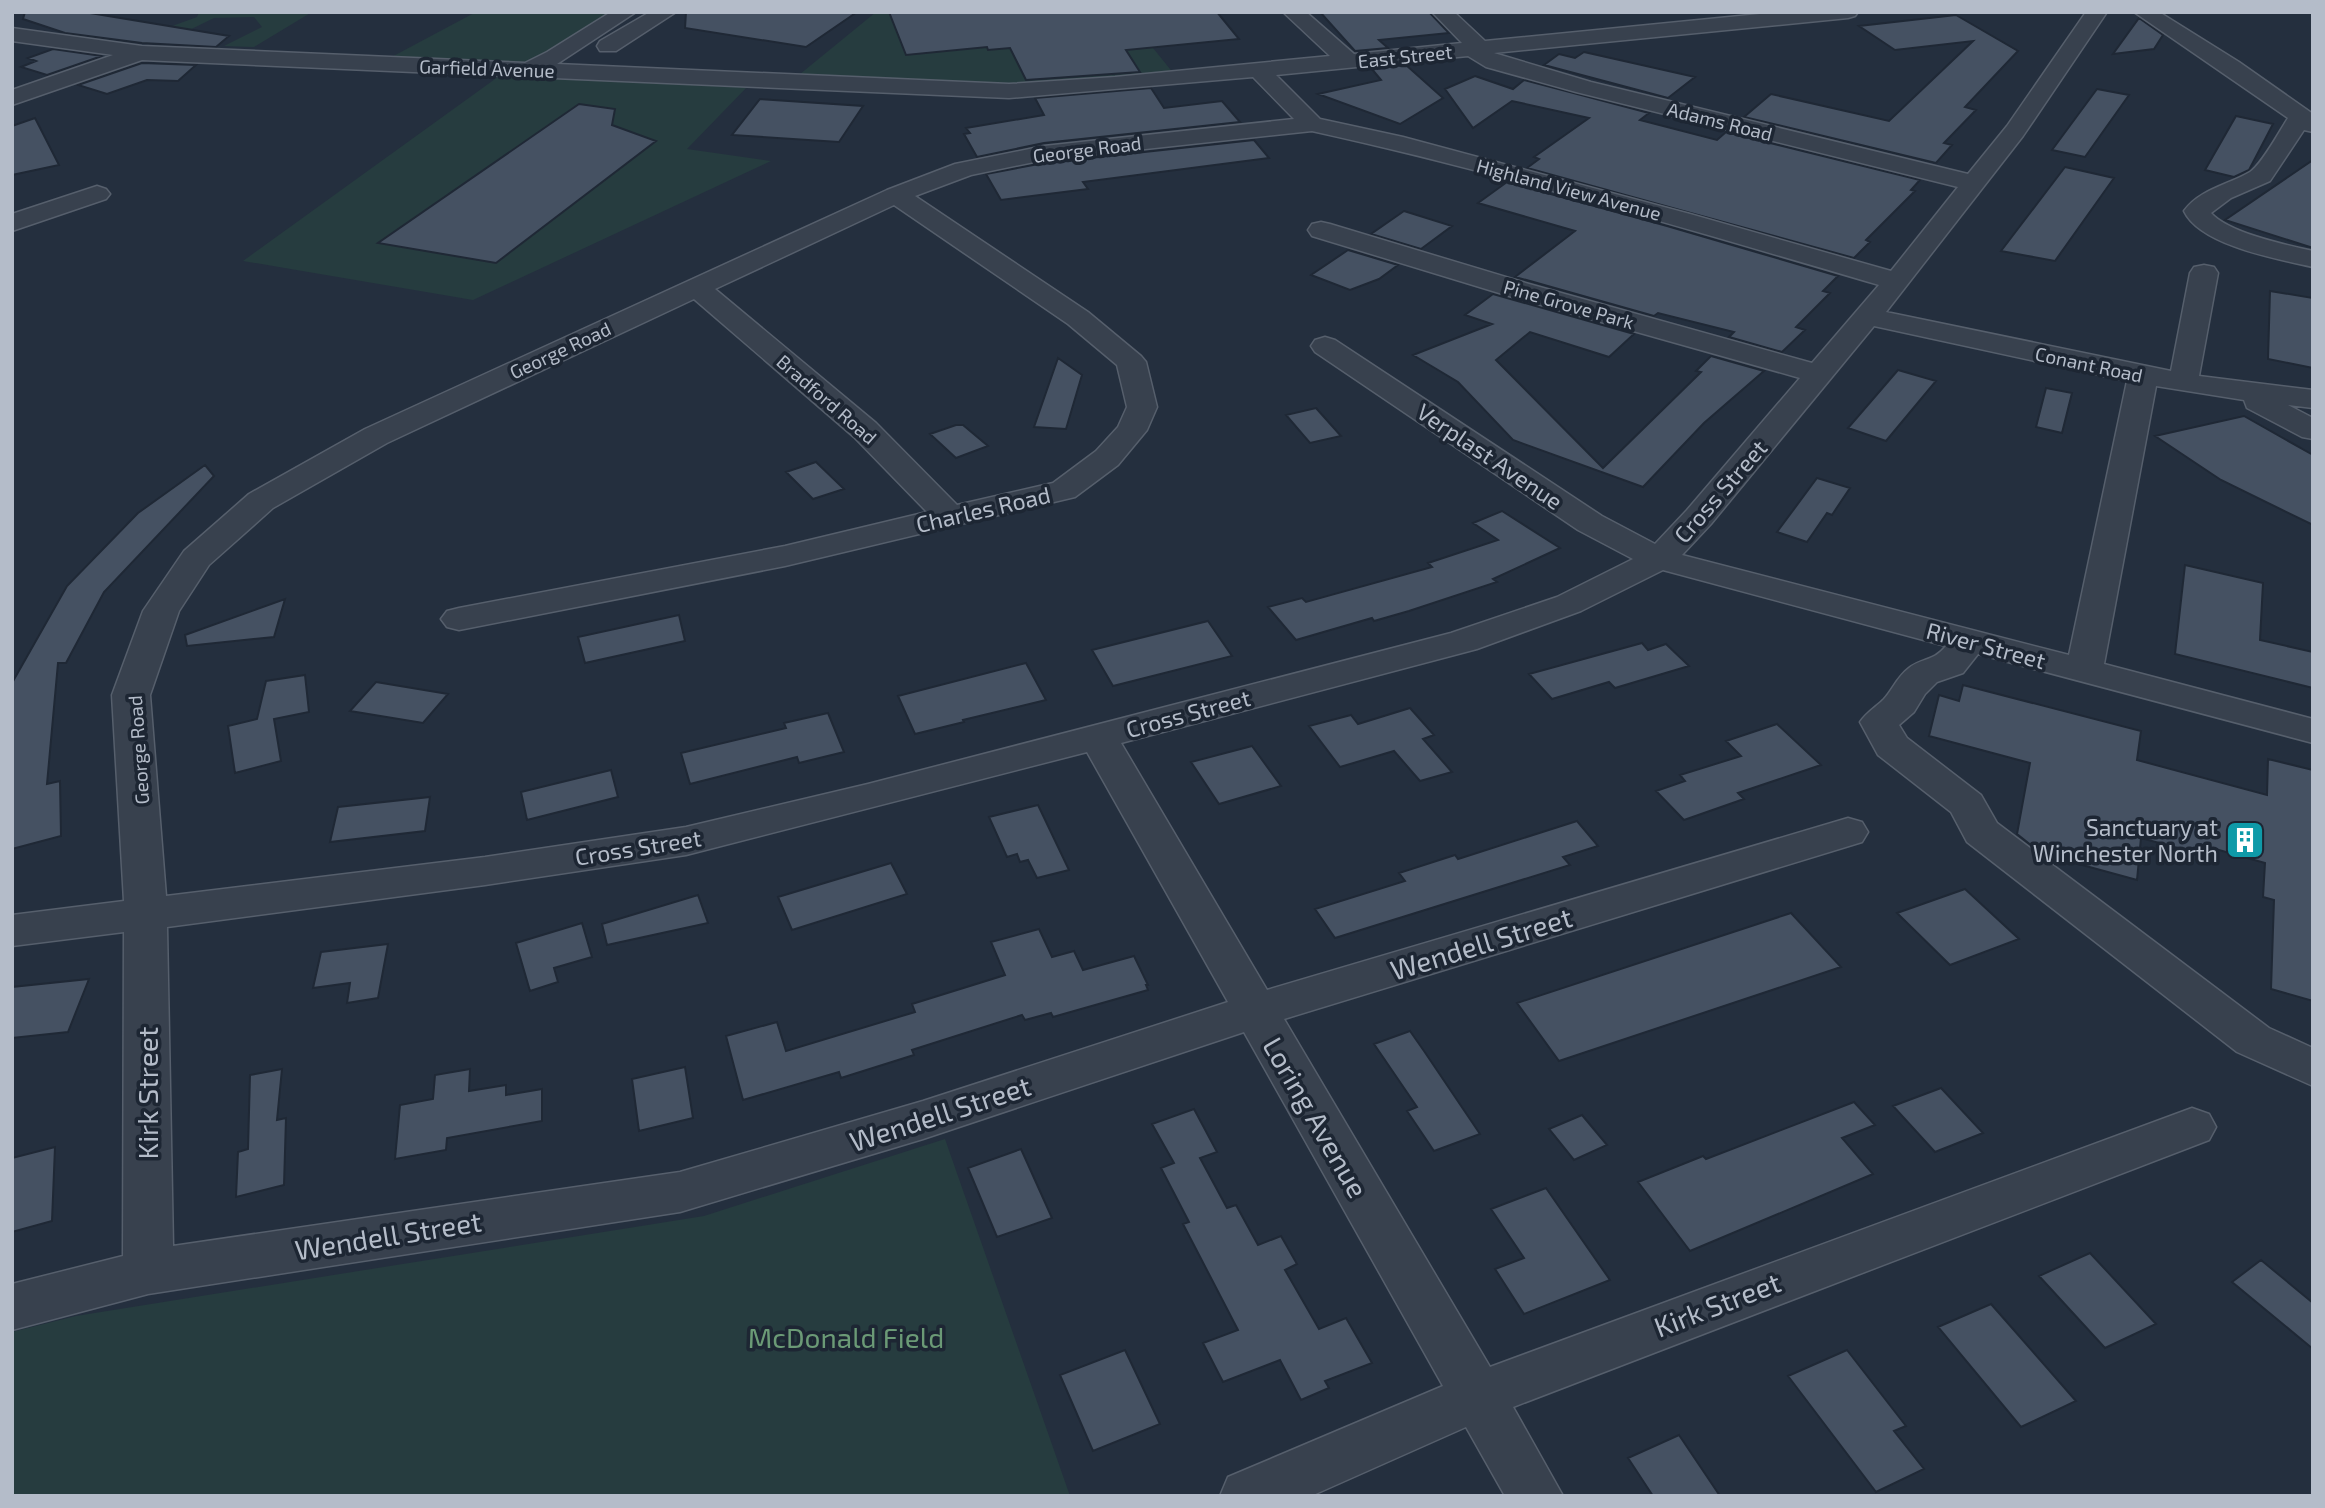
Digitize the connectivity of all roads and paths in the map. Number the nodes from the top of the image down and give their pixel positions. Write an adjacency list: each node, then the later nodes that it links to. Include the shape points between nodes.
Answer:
1 (626, 12): 12 (street)
2 (666, 12): 14 (street, via 610,44)
3 (1293, 12): 11 (street)
4 (1442, 12): 9 (street)
5 (1848, 12): 9 (street, East Street)
6 (2144, 12): 17 (street)
7 (2092, 13): 19 (street, Cross Street, via 2015,131)
8 (12, 34): 10 (street, Garfield Avenue)
9 (1475, 49): 11 (street, East Street); 19 (street, Adams Road, via 1491,61 1584,87)
10 (142, 52): 12 (street, Garfield Avenue); 16 (street)
11 (1349, 61): 13 (street, East Street)
12 (528, 70): 14 (street, Garfield Avenue)
13 (1258, 70): 15 (street, East Street, via 1033,90); 18 (street)
14 (581, 72): 15 (street, Garfield Avenue)
15 (962, 90)
16 (12, 98)
17 (2307, 121): 24 (street, via 2293,147 2262,176 2222,193 2197,211 2203,222)
18 (1312, 124): 21 (street, George Road, via 1044,153 964,169); 26 (street, Highland View Avenue, via 1394,142)
19 (1973, 183): 26 (street, Cross Street)
20 (97, 194): 22 (street)
21 (896, 195): 27 (street, George Road); 36 (street, Charles Road, via 1077,318 1131,362 1142,407 1132,430 1107,458 1064,490)
22 (12, 223)
23 (1321, 230): 30 (street, Pine Grove Park)
24 (2313, 259)
25 (2204, 273): 32 (street)
26 (1897, 281): 28 (street, Cross Street)
27 (697, 288): 36 (street, Bradford Road, via 866,430); 44 (street, George Road, via 376,436 261,500 196,558 161,611 131,695 141,793)
28 (1867, 316): 30 (street, Cross Street); 31 (street, Conant Road)
29 (1325, 346): 37 (street, Verplast Avenue, via 1590,523)
30 (1818, 374): 37 (street, Cross Street)
31 (2143, 376): 32 (street, Conant Road); 40 (street)
32 (2183, 383): 33 (street, Conant Road)
33 (2240, 393): 34 (street, Conant Road); 35 (street)
34 (2313, 399)
35 (2313, 430)
36 (950, 517): 38 (street, Charles Road, via 785,556)
37 (1659, 559): 39 (street, River Street); 42 (street, Cross Street, via 1569,604 1464,641)
38 (459, 619)
39 (1969, 641): 40 (street, River Street); 47 (street, via 1950,665 1924,674 1901,704 1879,722 1892,746 1967,804 1981,832 2253,1040)
40 (2084, 671): 41 (street, River Street)
41 (2313, 731)
42 (1098, 737): 44 (street, Cross Street, via 686,841); 46 (street, Loring Avenue)
43 (1848, 832): 46 (street, Wendell Street)
44 (145, 914): 45 (street, Cross Street); 49 (street, Kirk Street)
45 (12, 931)
46 (1254, 1011): 49 (street, Wendell Street, via 923,1120 680,1192); 51 (street, Loring Avenue)
47 (2313, 1068)
48 (2192, 1126): 51 (street, Kirk Street)
49 (148, 1272): 50 (street, Wendell Street)
50 (12, 1307)
51 (1479, 1396): 52 (street, Kirk Street); 53 (street, Loring Avenue)
52 (1248, 1496)
53 (1535, 1496)

